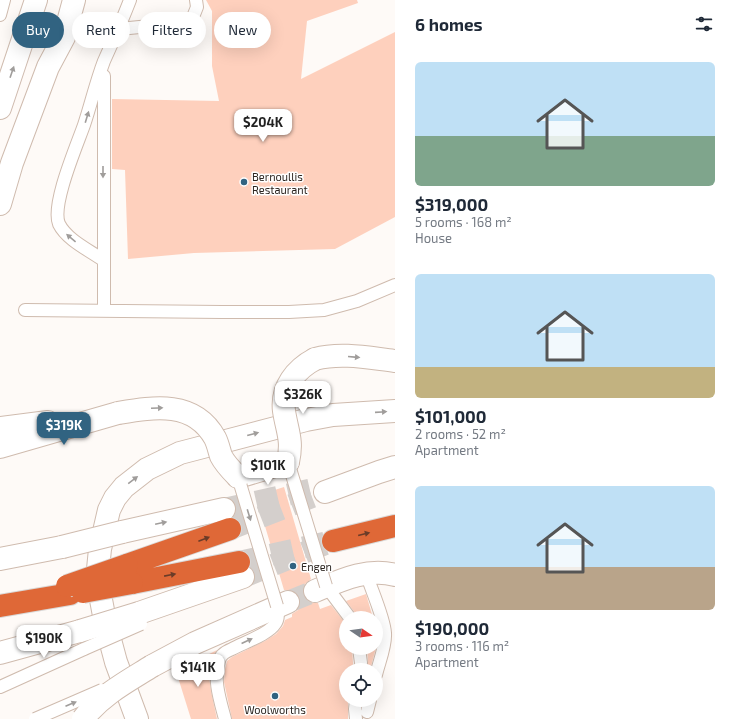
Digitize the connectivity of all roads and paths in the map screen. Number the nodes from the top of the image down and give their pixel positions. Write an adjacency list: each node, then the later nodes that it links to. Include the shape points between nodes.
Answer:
1 (4, 0): 8 (lane)
2 (36, 0): 15 (street, one-way to 2)
3 (59, 0): 14 (street)
4 (74, 0): 9 (street)
5 (130, 0): 7 (lane)
6 (196, 0): 11 (lane, via 197,7 193,17 181,22)
7 (125, 12)
8 (0, 15)
9 (69, 22): 10 (lane); 14 (street)
10 (72, 22)
11 (130, 28)
12 (110, 48): 13 (lane)
13 (104, 62): 17 (lane, one-way to 17); 17 (lane, one-way to 13, via 64,231 59,223 58,214 63,185)
14 (48, 66): 16 (street, via 12,163)
15 (0, 108)
16 (0, 204)
17 (103, 260): 20 (lane)
18 (395, 285): 20 (lane, via 357,302 324,310)
19 (25, 310): 20 (lane)
20 (104, 311)
21 (395, 360): 26 (street, one-way to 21, bridge, via 291,450 284,409 286,390 298,370 315,359 326,356)
22 (395, 411): 48 (street, one-way to 22, via 105,621 98,569 108,510 124,487 147,470 180,454 306,420 333,415)
23 (118, 413): 24 (street); 25 (street); 28 (street, one-way to 28, bridge, via 162,408 175,409 197,417 206,424 227,466)
24 (0, 428)
25 (0, 447)
26 (288, 462): 28 (street); 38 (lane, bridge)
27 (387, 469): 29 (street)
28 (238, 477): 39 (lane, one-way to 39, bridge)
29 (321, 490)
30 (227, 519): 33 (street, one-way to 30, bridge, via 122,532); 36 (highway, one-way to 30)
31 (395, 526): 32 (highway, one-way to 31)
32 (333, 541)
33 (0, 560)
34 (241, 569): 36 (highway, one-way to 34); 42 (street, bridge, via 219,585)
35 (366, 573): 37 (street); 38 (street); 44 (lane, via 384,628 385,640)
36 (130, 574): 40 (highway, bridge)
37 (395, 575)
38 (320, 589): 41 (lane)
39 (282, 604): 45 (street, via 195,643); 51 (lane, one-way to 39, via 216,679 219,659 244,642 269,631 276,624)
40 (5, 605)
41 (343, 611)
42 (82, 640): 43 (street); 46 (lane)
43 (0, 653)
44 (379, 663)
45 (152, 666): 49 (lane, one-way to 45, bridge); 50 (street, bridge, via 102,699)
46 (0, 687)
47 (354, 707): 52 (lane)
48 (132, 715)
49 (35, 719)
50 (83, 719)
51 (225, 719)
52 (356, 719)

